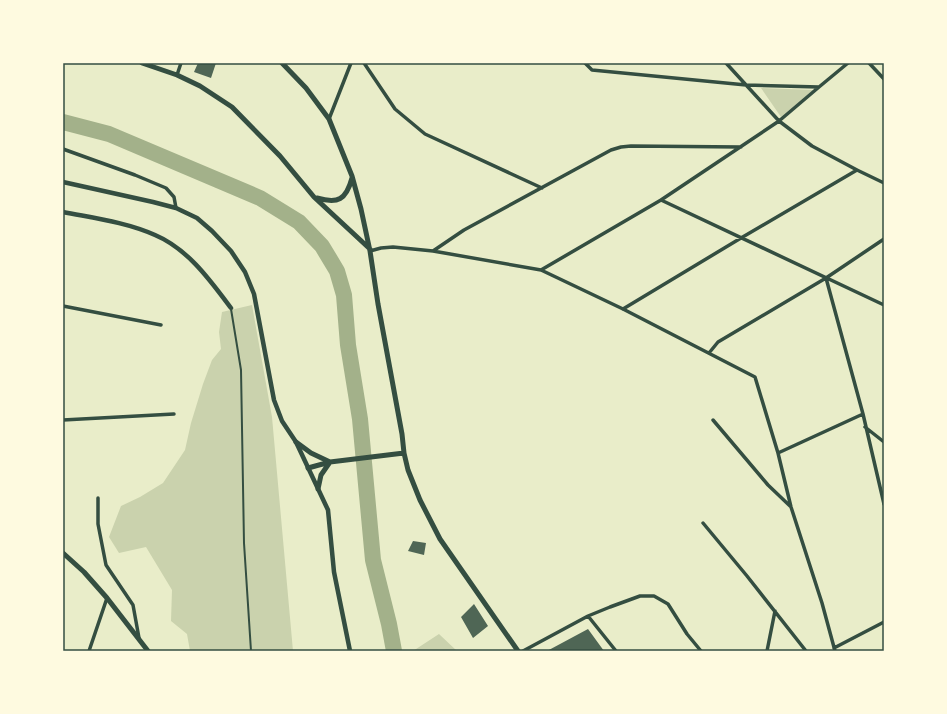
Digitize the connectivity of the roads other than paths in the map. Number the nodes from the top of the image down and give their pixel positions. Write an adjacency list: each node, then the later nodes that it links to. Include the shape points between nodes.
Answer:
1 (142, 63): 10 (main road)
2 (181, 63): 10 (street)
3 (282, 63): 14 (main road, via 306,88)
4 (351, 63): 14 (street)
5 (364, 63): 22 (street, via 395,109 425,134)
6 (585, 63): 12 (street, via 592,70)
7 (726, 63): 12 (street)
8 (848, 63): 13 (street)
9 (869, 63): 11 (street)
10 (177, 75): 23 (main road, via 200,86 232,107 280,156)
11 (884, 79)
12 (746, 85): 13 (street); 15 (street)
13 (819, 87): 15 (street)
14 (329, 119): 19 (main road)
15 (779, 121): 16 (street); 18 (street, via 812,146)
16 (741, 147): 22 (street, via 621,147); 24 (street)
17 (63, 149): 25 (street, via 166,188 174,198)
18 (857, 170): 21 (street); 27 (street)
19 (352, 176): 23 (main road, via 346,194 339,199 332,201); 29 (main road)
20 (63, 182): 25 (street)
21 (884, 183)
22 (542, 188): 30 (street, via 464,230)
23 (314, 197): 29 (main road)
24 (661, 200): 27 (street); 31 (street)
25 (176, 208): 44 (street, via 196,218 212,231 231,251 245,272 254,294 274,400 282,421)
26 (63, 212): 35 (street, via 125,225 156,235 178,248 194,262)
27 (741, 238): 32 (street); 36 (street)
28 (884, 239): 32 (street)
29 (370, 250): 30 (street, via 393,247); 47 (main road)
30 (433, 251): 31 (street)
31 (541, 270): 36 (street)
32 (826, 278): 33 (street); 38 (street, via 718,342); 40 (street)
33 (884, 305)
34 (63, 306): 37 (street)
35 (231, 308): 64 (lane, via 241,370 244,543)
36 (623, 309): 38 (street)
37 (161, 326)
38 (709, 353): 46 (street, via 755,377)
39 (174, 414): 41 (street)
40 (862, 414): 43 (street); 46 (street)
41 (63, 420)
42 (713, 420): 53 (street, via 768,485)
43 (865, 427): 45 (street); 52 (street)
44 (296, 442): 48 (main road); 49 (street)
45 (884, 442)
46 (778, 453): 53 (street)
47 (404, 454): 48 (main road); 66 (main road, via 420,500 440,539)
48 (330, 462): 49 (main road); 50 (main road, via 321,475)
49 (308, 468): 50 (street)
50 (318, 489): 65 (street, via 328,510 334,572)
51 (98, 498): 60 (street, via 98,524 106,565 133,605)
52 (884, 504)
53 (791, 507): 61 (street)
54 (703, 523): 57 (street)
55 (63, 553): 56 (main road)
56 (107, 598): 60 (main road); 62 (street)
57 (775, 611): 70 (street); 71 (street)
58 (588, 616): 67 (street); 68 (street); 69 (street, via 640,596 654,596 668,604)
59 (884, 622): 61 (street)
60 (139, 638): 63 (main road)
61 (834, 649)
62 (89, 651)
63 (148, 651)
64 (251, 651)
65 (350, 651)
66 (518, 651)
67 (523, 651)
68 (616, 651)
69 (701, 651)
70 (767, 651)
71 (806, 651)

